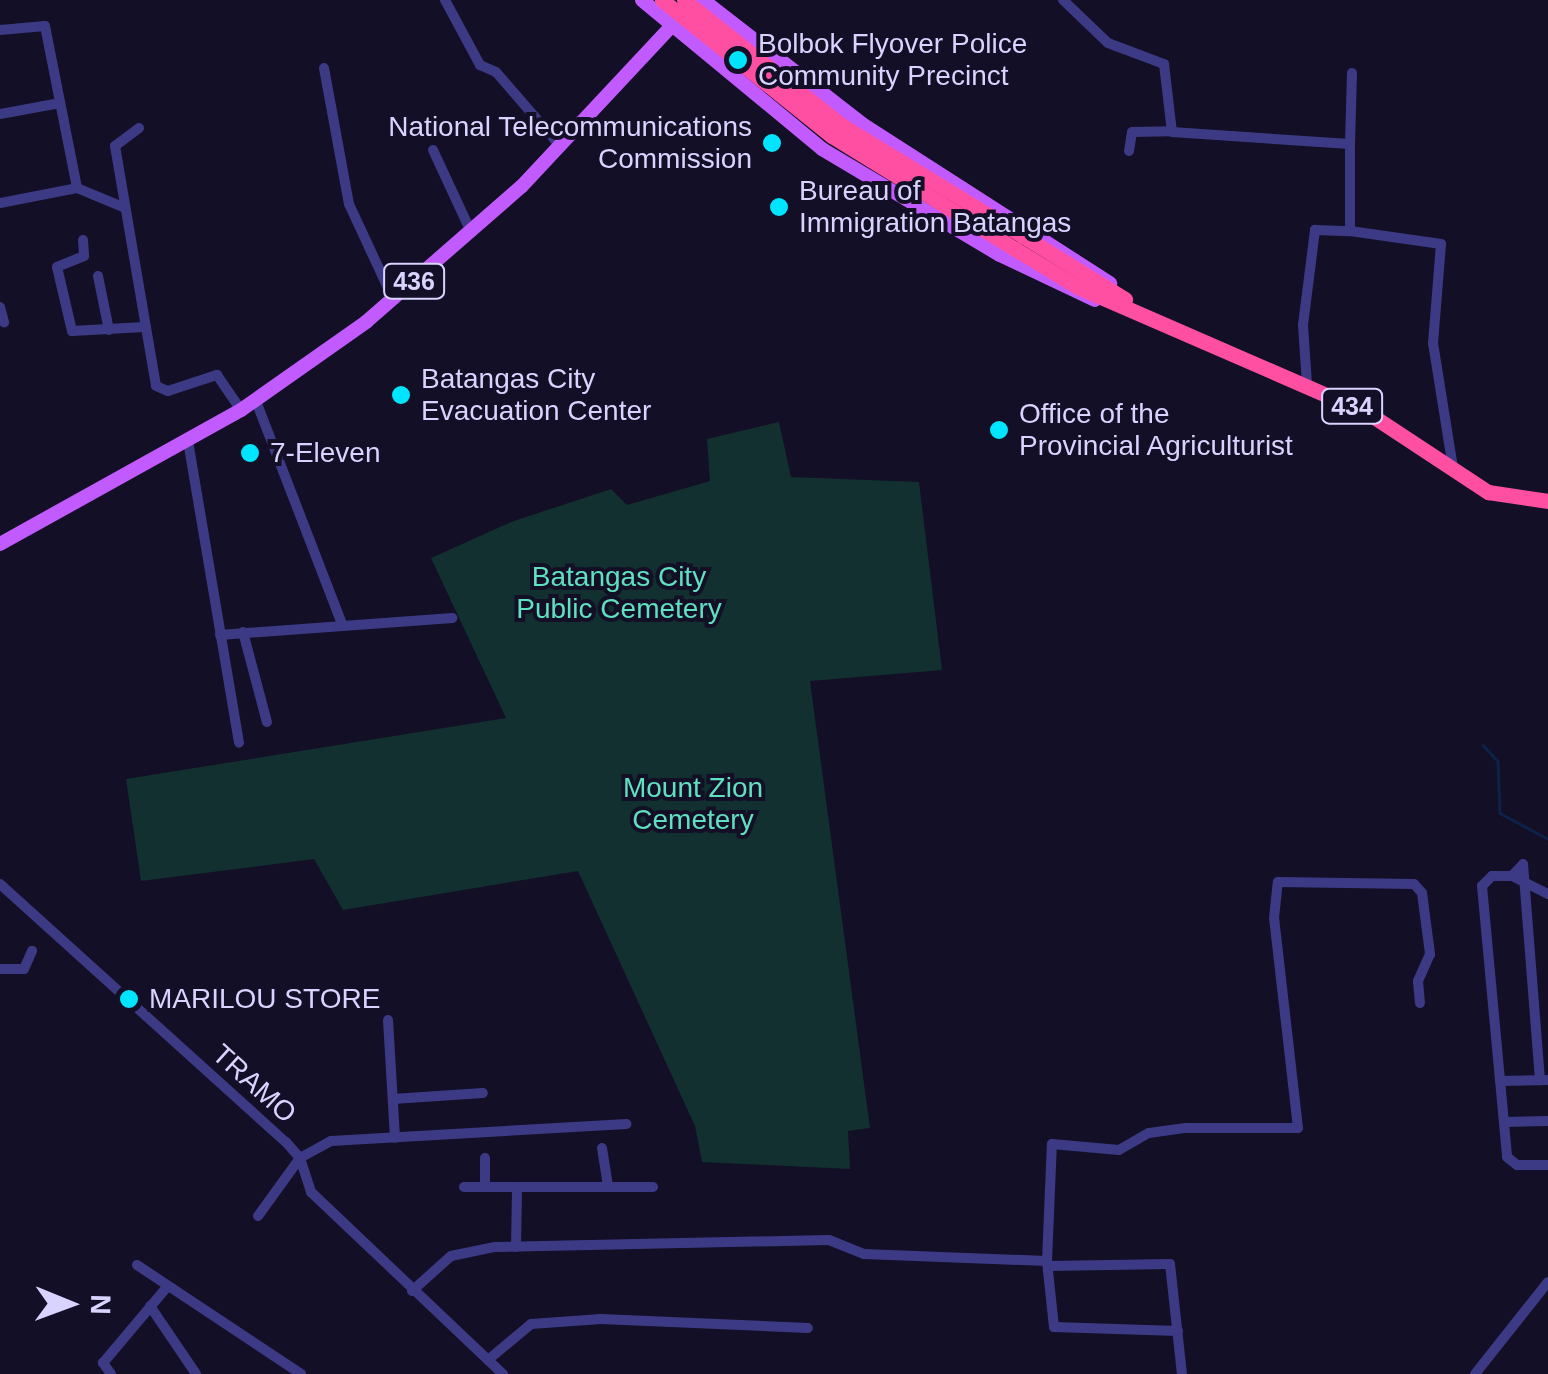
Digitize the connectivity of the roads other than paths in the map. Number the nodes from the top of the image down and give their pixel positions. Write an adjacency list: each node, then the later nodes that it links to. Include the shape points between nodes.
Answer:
1 (445, 0): 16 (street, via 480,66 496,72)
2 (642, 0): 7 (main road, 434)
3 (662, 0): 25 (highway, 434, bridge, via 832,136)
4 (684, 0): 25 (highway, 434, bridge, via 841,125)
5 (700, 0): 7 (main road, 436); 29 (main road, 434, via 862,124 1088,266)
6 (1062, 0): 14 (street, via 1108,43 1164,64)
7 (674, 25): 16 (main road, 436); 29 (main road, 434, via 822,149 1072,294)
8 (0, 30): 11 (street, via 45,26)
9 (324, 68): 27 (street, via 350,204)
10 (1352, 73): 15 (street)
11 (60, 103): 12 (street); 19 (street)
12 (0, 114)
13 (139, 128): 21 (street, via 115,146)
14 (1171, 131): 15 (street); 18 (street, via 1132,132)
15 (1350, 144): 22 (street)
16 (561, 147): 23 (main road, 436)
17 (434, 150): 23 (street)
18 (1129, 151)
19 (77, 188): 20 (street); 21 (street)
20 (0, 203)
21 (124, 208): 31 (street)
22 (1350, 231): 33 (street, via 1315,230 1302,325); 37 (street, via 1442,244 1433,343)
23 (471, 232): 27 (main road, 436)
24 (83, 240): 32 (street, via 84,256 57,266 70,326 75,333)
25 (1019, 242): 29 (highway, 434)
26 (98, 276): 32 (street)
27 (393, 299): 34 (main road, 436)
28 (0, 308): 30 (street)
29 (1148, 316): 33 (highway, 434)
30 (4, 322)
31 (144, 327): 32 (street); 35 (street, via 158,388 168,391 218,375)
32 (109, 330)
33 (1307, 384): 37 (highway, 434, via 1368,413)
34 (256, 401): 35 (main road, 436); 41 (street)
35 (241, 410): 36 (main road, 436)
36 (188, 442): 39 (main road, 436); 43 (street)
37 (1453, 468): 38 (highway, 434, via 1504,498)
38 (1548, 501)
39 (0, 544)
40 (452, 618): 41 (street)
41 (343, 626): 42 (street)
42 (243, 632): 43 (street); 44 (street)
43 (220, 636): 45 (street)
44 (267, 722)
45 (240, 743)
46 (1516, 878): 48 (street); 53 (street); 54 (street, via 1492,876 1482,886)
47 (0, 884): 62 (street, TRAMO, via 112,978)
48 (1548, 894)
49 (32, 951): 50 (street, via 24,968)
50 (0, 968)
51 (1420, 1003): 72 (street, via 1418,982 1430,954 1422,893 1414,884 1278,882 1274,918 1298,1128 1186,1128 1149,1134 1120,1150 1088,1150 1058,1140 1047,1151)
52 (388, 1020): 56 (street)
53 (1544, 1080): 54 (street)
54 (1500, 1081): 58 (street)
55 (482, 1093): 56 (street)
56 (393, 1100): 60 (street)
57 (1548, 1121): 58 (street)
58 (1504, 1122): 64 (street, via 1509,1162)
59 (628, 1124): 60 (street)
60 (395, 1138): 62 (street, via 331,1141)
61 (602, 1148): 68 (street)
62 (300, 1158): 70 (street); 76 (street, TRAMO, via 312,1192)
63 (484, 1158): 66 (street)
64 (1548, 1165)
65 (464, 1187): 66 (street)
66 (485, 1187): 67 (street)
67 (517, 1187): 68 (street); 71 (street)
68 (608, 1187): 69 (street)
69 (654, 1188)
70 (258, 1216)
71 (516, 1246): 72 (street, via 830,1240 864,1254); 76 (street, via 451,1256)
72 (1048, 1264): 79 (street, via 1054,1327); 79 (street, via 1170,1264)
73 (137, 1265): 75 (street)
74 (1548, 1282): 86 (street)
75 (167, 1287): 77 (street); 83 (street)
76 (412, 1291): 80 (street, TRAMO)
77 (150, 1306): 81 (street, via 104,1362); 82 (street)
78 (808, 1328): 80 (street, via 601,1319 531,1324)
79 (1178, 1331): 85 (street)
80 (488, 1360): 84 (street, TRAMO)
81 (111, 1374)
82 (196, 1374)
83 (301, 1374)
84 (502, 1374)
85 (1182, 1374)
86 (1475, 1374)

